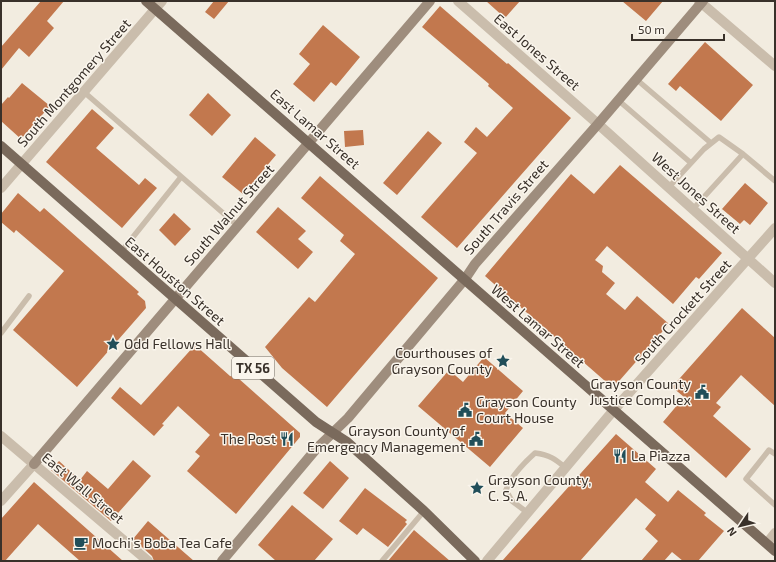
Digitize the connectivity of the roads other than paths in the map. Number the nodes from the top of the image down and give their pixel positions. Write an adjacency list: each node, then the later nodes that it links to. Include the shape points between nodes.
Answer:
1 (146, 1): 6 (main road, East Lamar Street)
2 (162, 1): 6 (street, South Montgomery Street)
3 (430, 1): 12 (main road, South Walnut Street)
4 (458, 1): 11 (street, East Jones Street)
5 (701, 2): 7 (street); 8 (main road, South Travis Street)
6 (156, 9): 9 (street, South Montgomery Street); 12 (main road, East Lamar Street)
7 (775, 66)
8 (636, 79): 10 (main road, South Travis Street); 13 (lane)
9 (84, 92): 17 (street, South Montgomery Street); 18 (lane)
10 (618, 100): 11 (main road, South Travis Street); 16 (lane)
11 (598, 124): 20 (street, West Jones Street); 27 (main road, South Travis Street, via 475,264)
12 (310, 143): 23 (main road, South Walnut Street); 27 (main road, East Lamar Street)
13 (711, 143): 15 (lane, via 719,137); 16 (lane)
14 (1, 146): 17 (main road, East Houston Street / TX 56)
15 (743, 154): 19 (lane); 22 (lane)
16 (691, 163): 20 (lane)
17 (22, 164): 21 (street, South Montgomery Street); 25 (main road, East Houston Street / TX 56)
18 (181, 177): 23 (lane); 25 (lane)
19 (775, 181)
20 (669, 187): 22 (street, West Jones Street)
21 (1, 188)
22 (693, 209): 26 (street, West Jones Street)
23 (238, 226): 30 (main road, South Walnut Street)
24 (775, 228): 26 (street, South Crockett Street)
25 (121, 252): 30 (main road, East Houston Street / TX 56)
26 (748, 259): 28 (street, West Jones Street); 32 (street, South Crockett Street)
27 (465, 279): 32 (main road, West Lamar Street); 33 (main road, South Travis Street)
28 (775, 283)
29 (29, 296): 31 (lane)
30 (175, 299): 33 (main road, East Houston Street / TX 56); 36 (main road, South Walnut Street)
31 (1, 333)
32 (614, 411): 37 (street, South Crockett Street); 43 (main road, West Lamar Street)
33 (333, 434): 40 (main road, TX 56, via 347,442); 46 (main road, South Travis Street, via 317,448)
34 (1, 436): 36 (street, East Wall Street)
35 (775, 454): 39 (lane, via 769,450 746,479)
36 (34, 464): 38 (street); 45 (street, East Wall Street)
37 (566, 468): 41 (street, South Crockett Street); 41 (lane, via 552,456 544,454 535,453 529,459 506,490 512,501)
38 (1, 501)
39 (775, 505)
40 (424, 511): 47 (lane); 48 (main road, TX 56)
41 (528, 513): 49 (street, South Crockett Street)
42 (775, 533): 43 (street)
43 (767, 543): 44 (main road, West Lamar Street)
44 (775, 551)
45 (148, 561)
46 (222, 561)
47 (382, 561)
48 (475, 561)
49 (487, 561)

